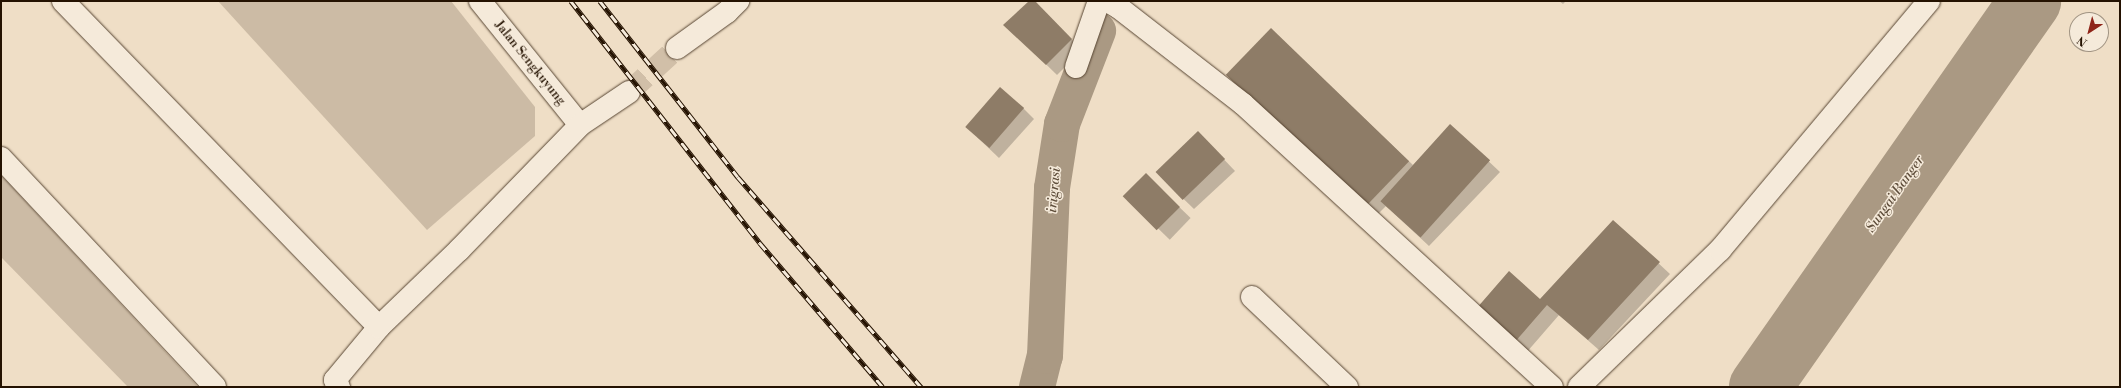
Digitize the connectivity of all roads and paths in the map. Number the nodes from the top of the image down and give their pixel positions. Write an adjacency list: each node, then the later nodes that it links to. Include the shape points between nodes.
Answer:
1 (63, 1): 12 (street)
2 (480, 1): 9 (street, Jalan Sengkuyung)
3 (738, 1): 6 (street)
4 (1929, 1): 17 (street, via 1720,250)
5 (1108, 3): 7 (street); 16 (street, via 1243,104)
6 (677, 48)
7 (1076, 67)
8 (629, 92): 9 (street)
9 (580, 125): 12 (street, via 459,250)
10 (1, 158): 14 (street)
11 (1252, 297): 15 (street)
12 (379, 327): 13 (street)
13 (333, 385)
14 (215, 387)
15 (1347, 387)
16 (1552, 387)
17 (1579, 387)

